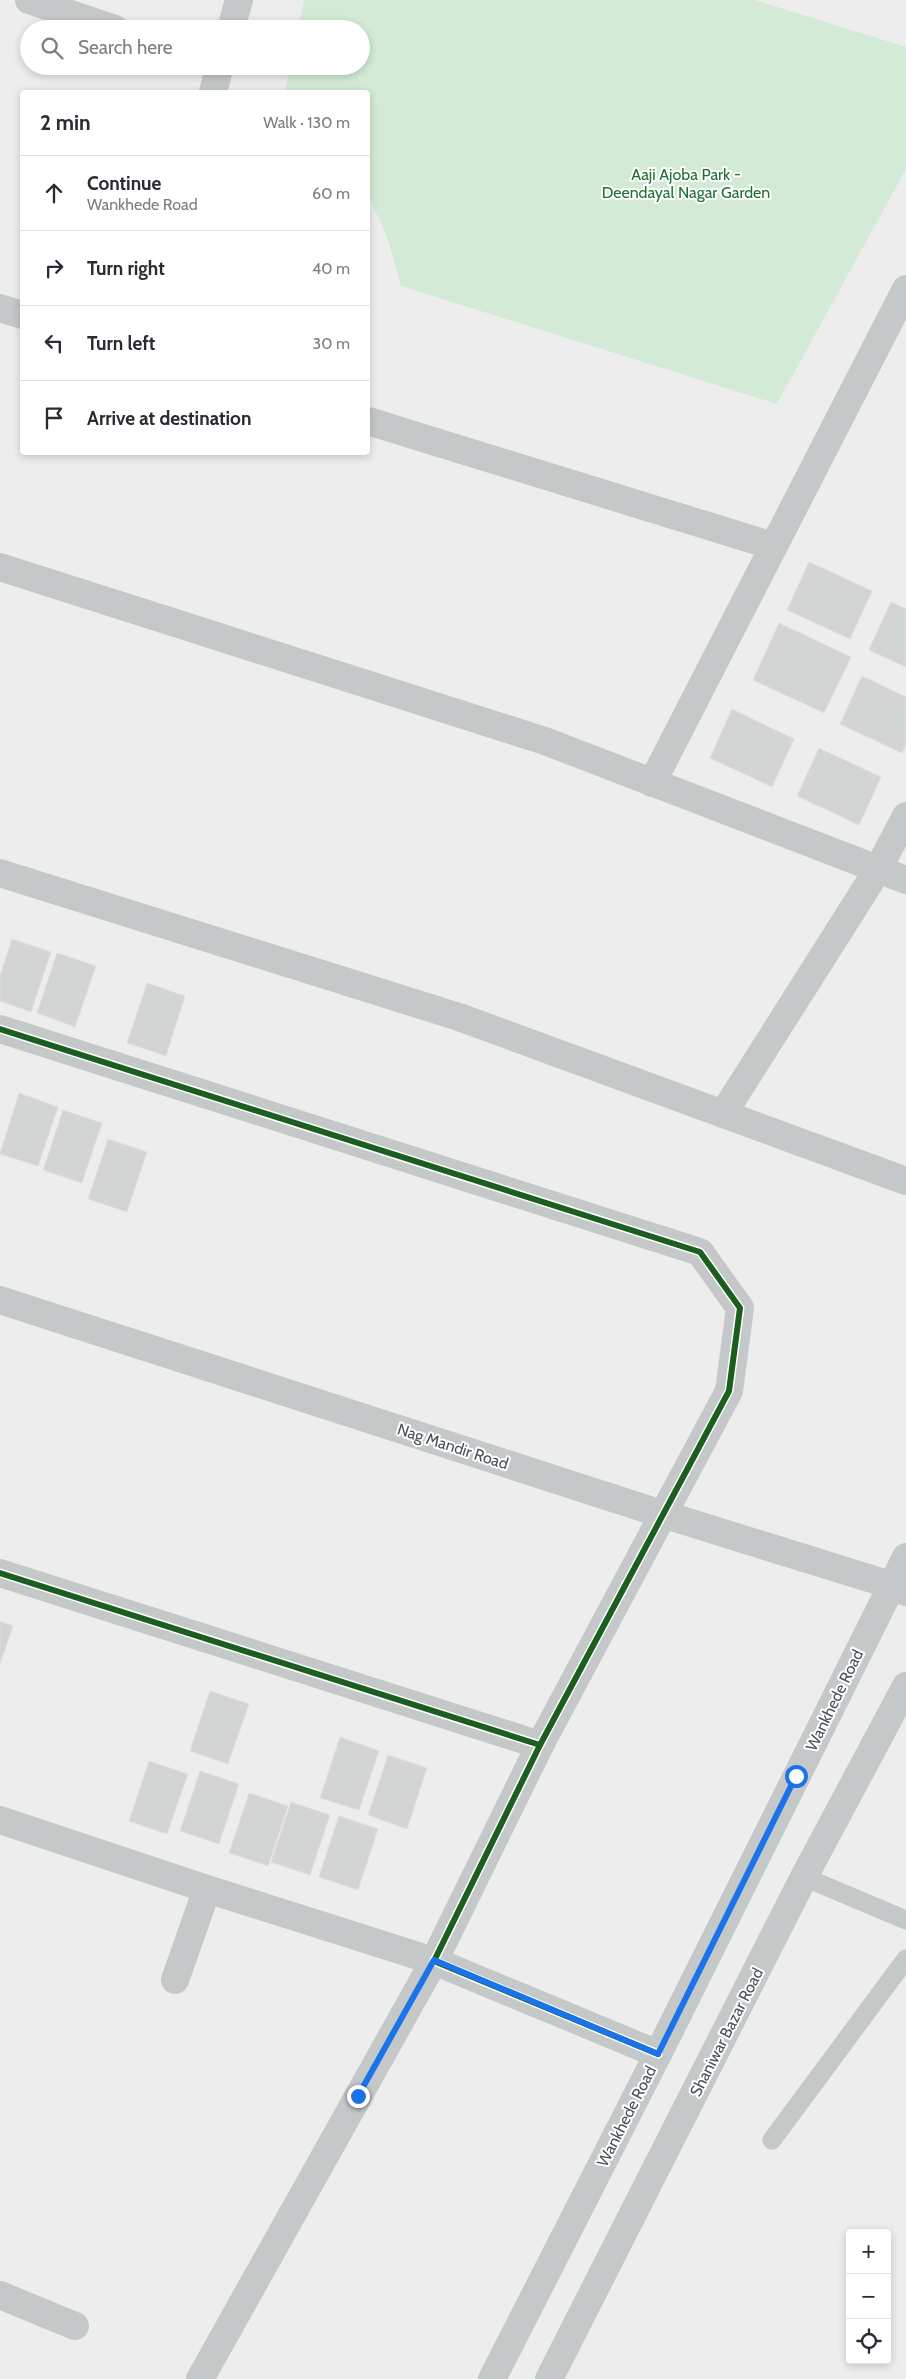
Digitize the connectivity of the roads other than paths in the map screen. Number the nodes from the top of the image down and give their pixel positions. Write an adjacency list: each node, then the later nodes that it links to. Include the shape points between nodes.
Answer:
1 (29, 0): 3 (street)
2 (239, 0): 4 (street)
3 (89, 20)
4 (233, 20)
5 (218, 75): 6 (street)
6 (214, 90)
7 (906, 289): 11 (street)
8 (0, 308): 9 (street)
9 (20, 313)
10 (370, 422): 11 (street)
11 (773, 546): 13 (street)
12 (0, 567): 13 (street, via 545,742)
13 (652, 783): 15 (street)
14 (906, 816): 15 (street)
15 (877, 871): 17 (street); 19 (street)
16 (0, 873): 19 (street, via 459,1017)
17 (906, 880)
18 (0, 1029): 22 (street, via 700,1252 740,1308 729,1391)
19 (723, 1114): 20 (street)
20 (906, 1181)
21 (0, 1300): 22 (street, Nag Mandir Road)
22 (662, 1514): 25 (street, Nag Mandir Road); 27 (street)
23 (906, 1557): 25 (street, Wankhede Road)
24 (0, 1574): 27 (street)
25 (899, 1588): 35 (street, Wankhede Road)
26 (906, 1686): 29 (street, Shaniwar Bazar Road)
27 (540, 1745): 33 (street)
28 (0, 1820): 30 (street)
29 (804, 1877): 31 (lane); 41 (street, Shaniwar Bazar Road)
30 (207, 1889): 33 (street); 34 (street)
31 (906, 1920)
32 (906, 1959): 36 (lane)
33 (434, 1960): 35 (street); 39 (street)
34 (175, 1980)
35 (658, 2054): 40 (street, Wankhede Road)
36 (772, 2140)
37 (0, 2295): 38 (street)
38 (75, 2326)
39 (200, 2379)
40 (492, 2379)
41 (548, 2379)

